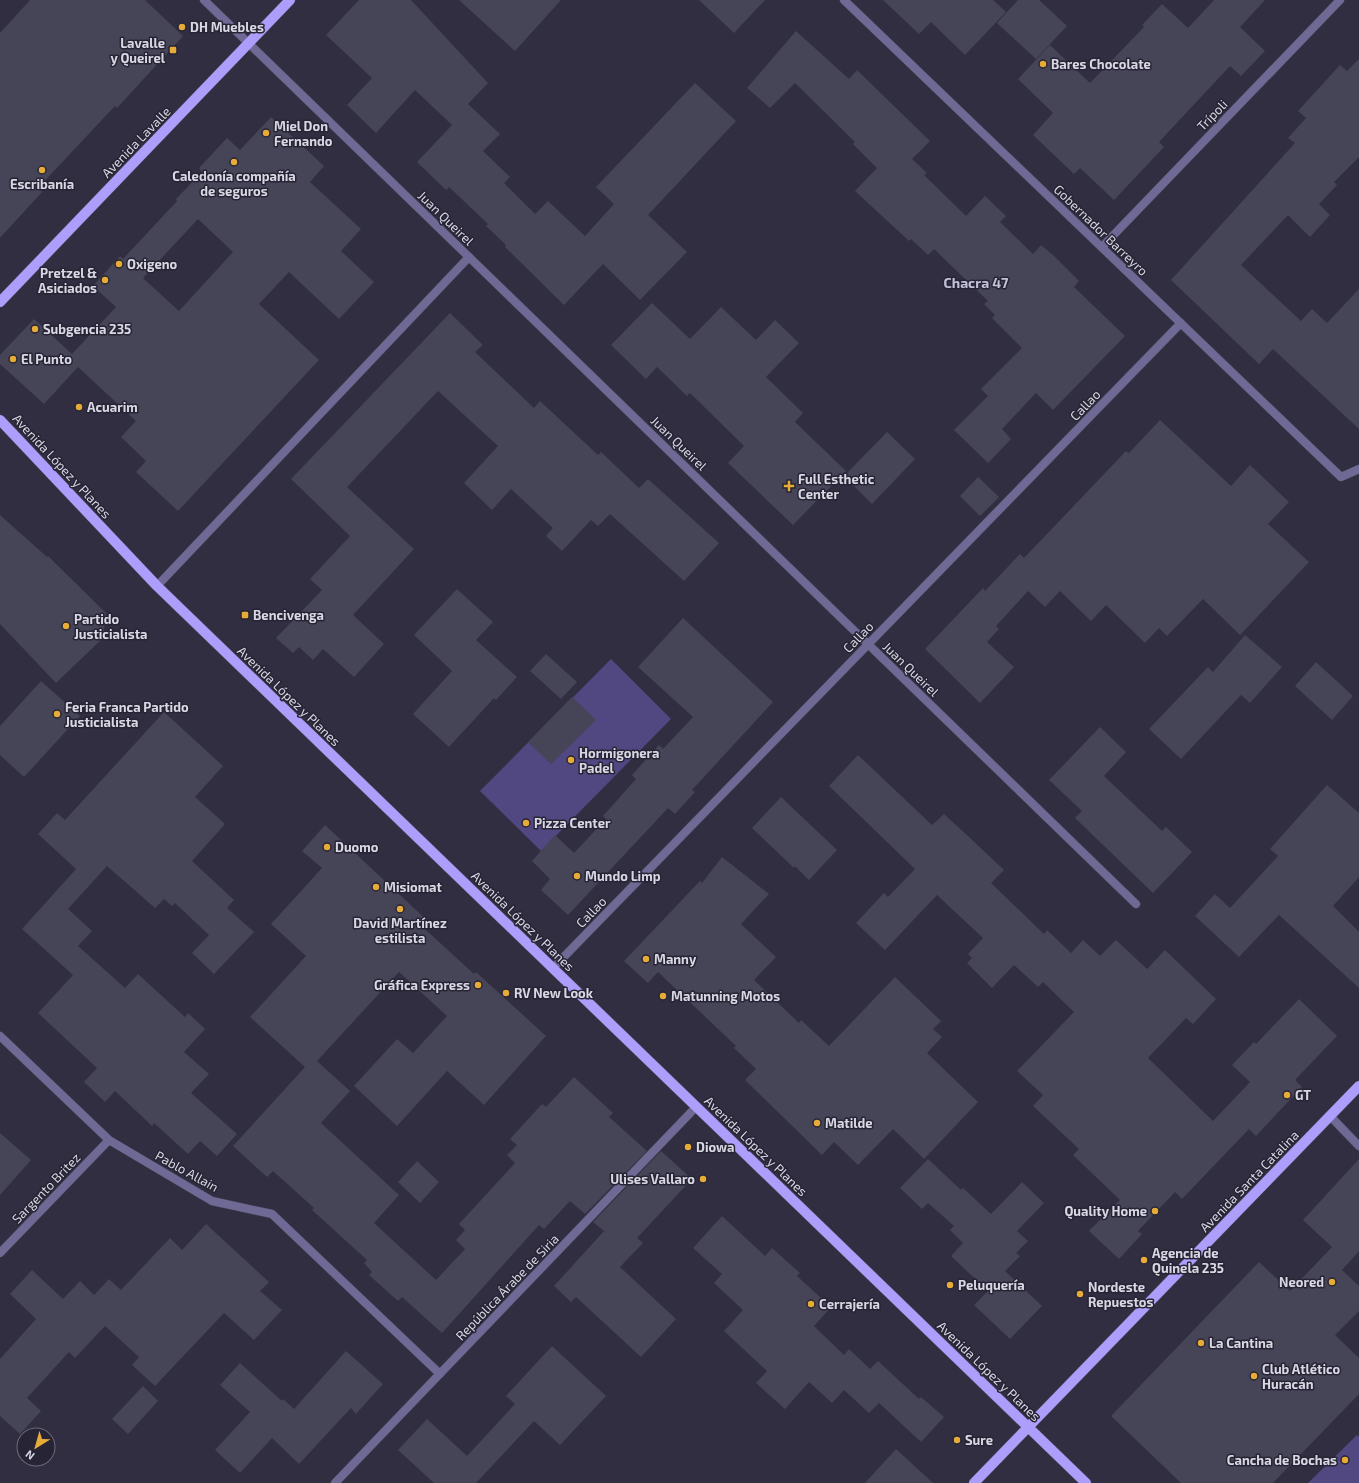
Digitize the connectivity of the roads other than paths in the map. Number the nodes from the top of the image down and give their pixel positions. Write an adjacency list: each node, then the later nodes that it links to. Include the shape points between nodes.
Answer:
1 (204, 0): 5 (street, Juan Queirel)
2 (290, 0): 5 (main road, Avenida Lavalle)
3 (844, 0): 6 (street, Gobernador Barreyro)
4 (1340, 0): 6 (street, Trípoli)
5 (248, 43): 7 (street, Juan Queirel); 8 (main road, Avenida Lavalle)
6 (1102, 247): 9 (street, Gobernador Barreyro)
7 (469, 257): 12 (street); 13 (street, Juan Queirel)
8 (0, 302)
9 (1181, 323): 11 (street, Gobernador Barreyro, via 1341,477); 13 (street, Callao)
10 (0, 420): 12 (main road, Avenida López y Planes)
11 (1359, 470)
12 (157, 586): 15 (main road, Avenida López y Planes)
13 (868, 644): 14 (street, Juan Queirel); 15 (street, Callao)
14 (1136, 904)
15 (553, 968): 18 (main road, Avenida López y Planes)
16 (0, 1036): 20 (street, Pablo Allain)
17 (1359, 1086): 19 (main road, Avenida Santa Catalina)
18 (696, 1107): 23 (street, República Árabe de Siria); 24 (main road, Avenida López y Planes)
19 (1330, 1116): 21 (street); 24 (main road, Avenida Santa Catalina)
20 (108, 1140): 22 (street, Sargento Britez); 23 (street, Pablo Allain, via 212,1201 272,1214)
21 (1359, 1146)
22 (0, 1253)
23 (440, 1374): 25 (street, República Árabe de Siria)
24 (1028, 1428): 26 (main road, Avenida Santa Catalina); 27 (main road, Avenida López y Planes)
25 (336, 1483)
26 (974, 1483)
27 (1086, 1483)

